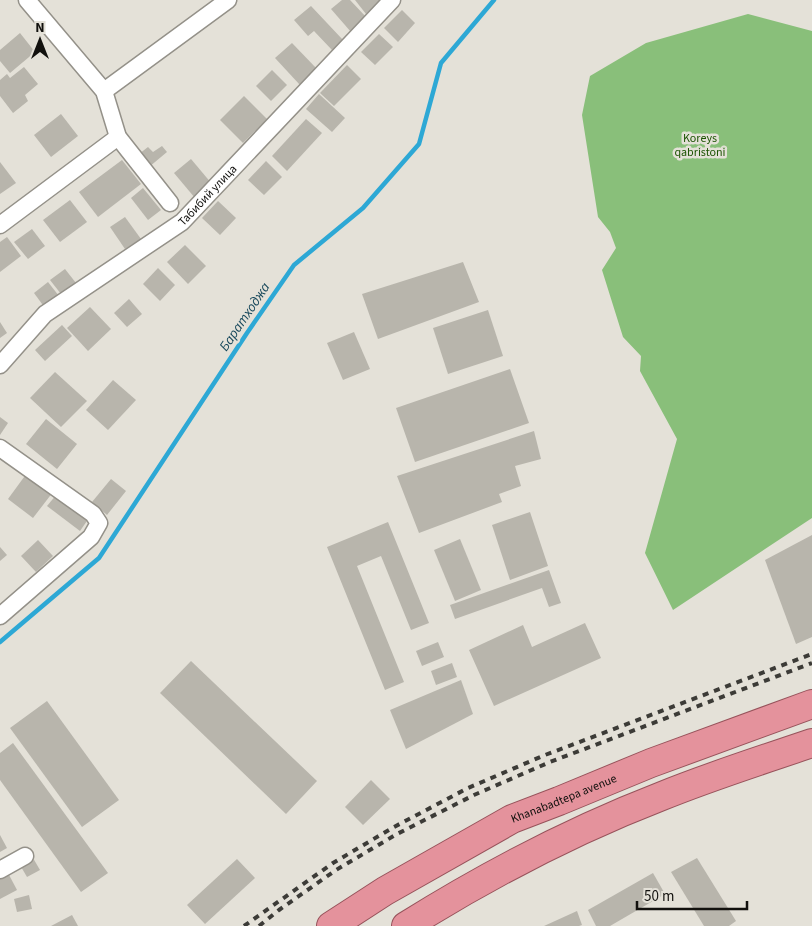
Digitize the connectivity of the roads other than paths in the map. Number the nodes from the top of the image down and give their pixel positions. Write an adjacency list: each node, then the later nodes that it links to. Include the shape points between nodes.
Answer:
1 (27, 0): 4 (street)
2 (228, 0): 4 (street)
3 (392, 0): 8 (street, Табибий улица, via 182,222 45,314)
4 (104, 91): 5 (street)
5 (118, 137): 6 (street); 7 (street)
6 (170, 203)
7 (0, 225)
8 (0, 365)
9 (0, 448): 10 (street, via 93,514 99,523 91,537)
10 (0, 616)
11 (812, 704): 13 (highway, Khanabadtepa avenue, via 650,763)
12 (812, 743): 14 (highway, via 662,796)
13 (559, 801): 14 (highway); 17 (highway, Khanabadtepa avenue, via 512,819 385,891)
14 (575, 833): 18 (highway)
15 (24, 856): 16 (street)
16 (0, 870)
17 (331, 926)
18 (406, 926)

